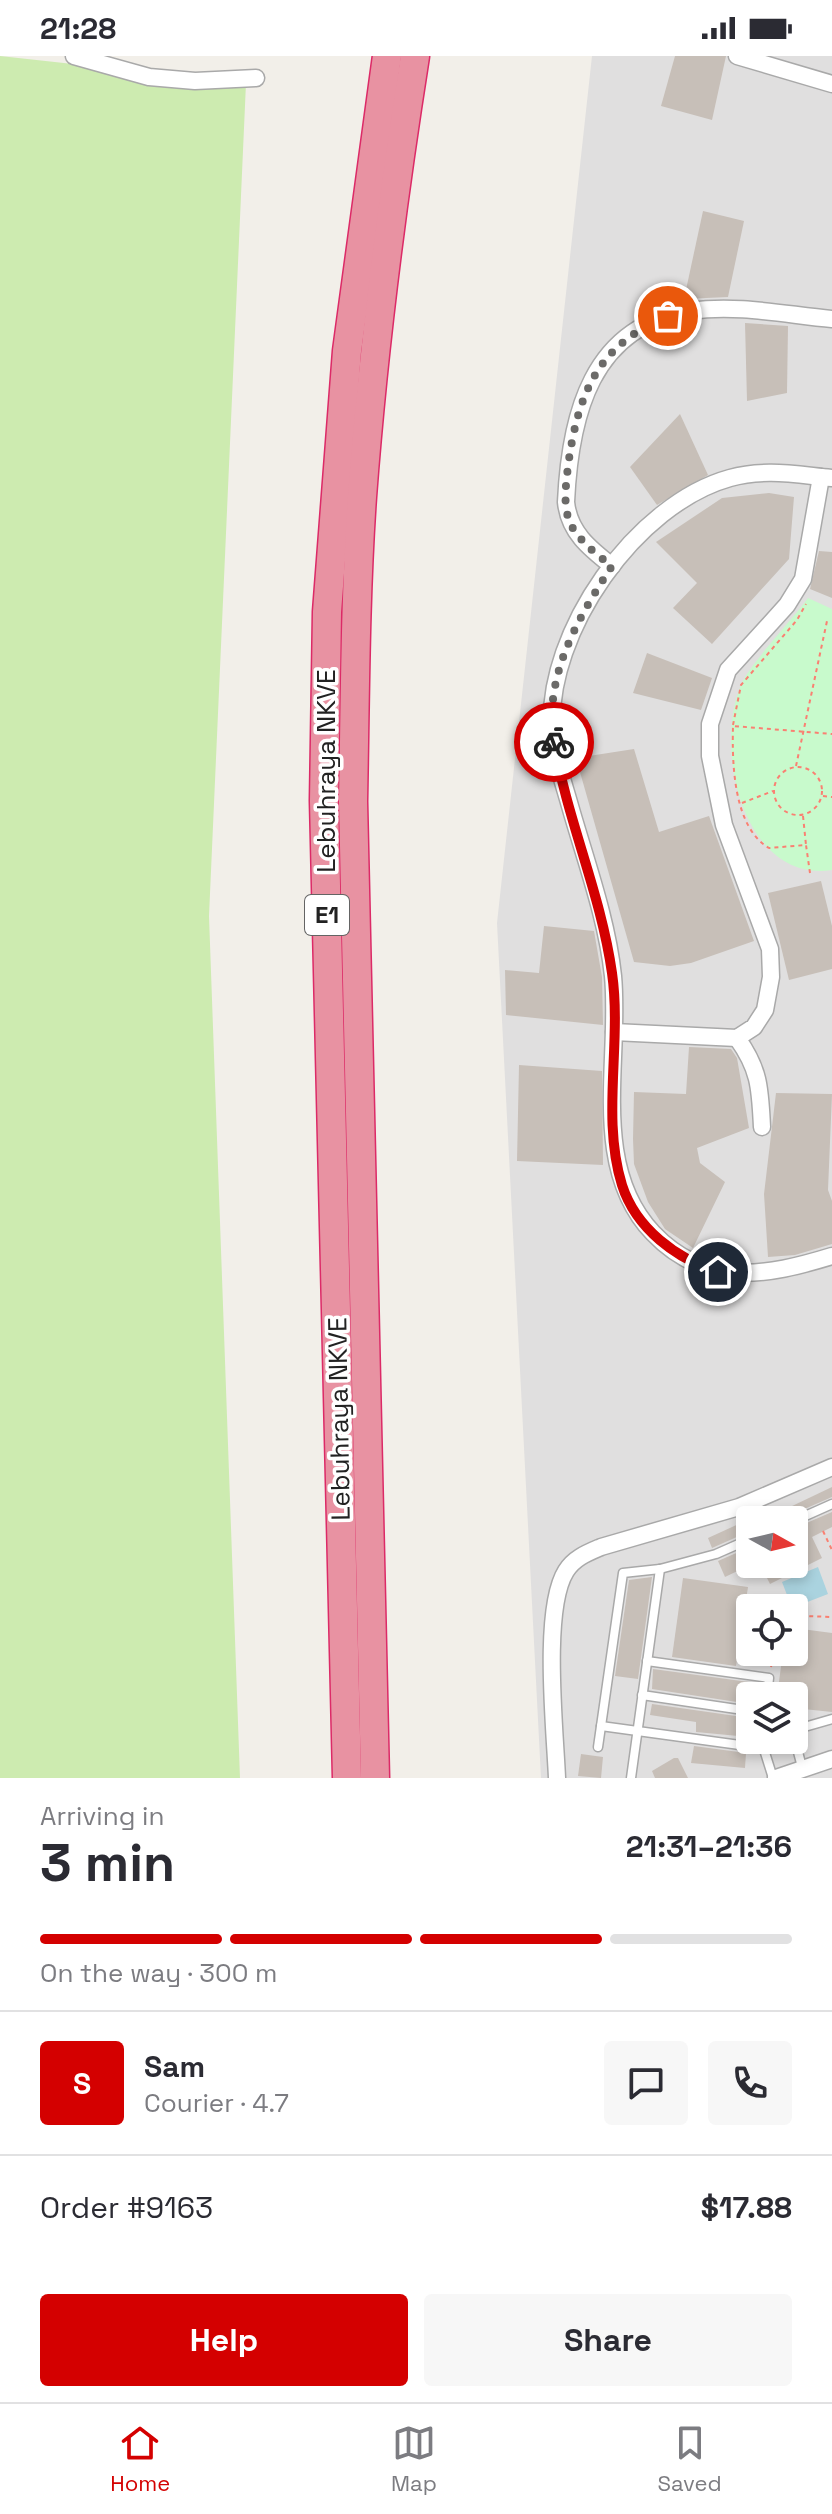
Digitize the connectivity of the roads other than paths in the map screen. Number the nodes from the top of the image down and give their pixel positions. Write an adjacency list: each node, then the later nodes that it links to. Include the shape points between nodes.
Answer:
1 (74, 56): 5 (street, via 149,77)
2 (387, 56): 33 (highway, Lebuhraya NKVE / E1, via 347,351 327,627 324,801)
3 (415, 56): 34 (highway, Lebuhraya NKVE / E1, via 376,355 362,497 356,642 353,801)
4 (737, 56): 6 (street)
5 (256, 78)
6 (832, 84)
7 (832, 319): 9 (street, via 692,311 652,322 602,363 575,420 566,502 580,538)
8 (827, 478): 9 (street, via 766,472 715,482 661,515); 11 (street, via 803,579 787,605 728,670 710,724 710,756 724,825 770,949 765,1010 754,1027)
9 (612, 566): 10 (street, via 567,644 552,717 558,762 604,926 613,976)
10 (614, 1032): 11 (street); 13 (street, via 616,1157 630,1203 653,1234 702,1267 738,1275 772,1273)
11 (737, 1038): 12 (street, via 760,1081)
12 (762, 1127)
13 (832, 1256)
14 (832, 1467): 35 (street, via 774,1495 601,1547 575,1561 560,1583 553,1621)
15 (832, 1504): 16 (lane)
16 (808, 1515)
17 (736, 1545): 18 (lane)
18 (660, 1569): 19 (lane); 24 (lane, via 629,1570 622,1576)
19 (647, 1661): 20 (lane, via 769,1678); 21 (lane)
20 (769, 1682)
21 (642, 1695): 22 (lane); 26 (lane)
22 (736, 1709)
23 (832, 1719): 25 (lane)
24 (601, 1726): 26 (lane); 28 (lane)
25 (808, 1726)
26 (637, 1731): 27 (lane); 36 (lane)
27 (736, 1744)
28 (598, 1747)
29 (766, 1754): 37 (lane)
30 (799, 1754): 32 (lane)
31 (832, 1759): 32 (street)
32 (802, 1767): 37 (street)
33 (347, 1778)
34 (375, 1778)
35 (557, 1778)
36 (631, 1778)
37 (775, 1778)

